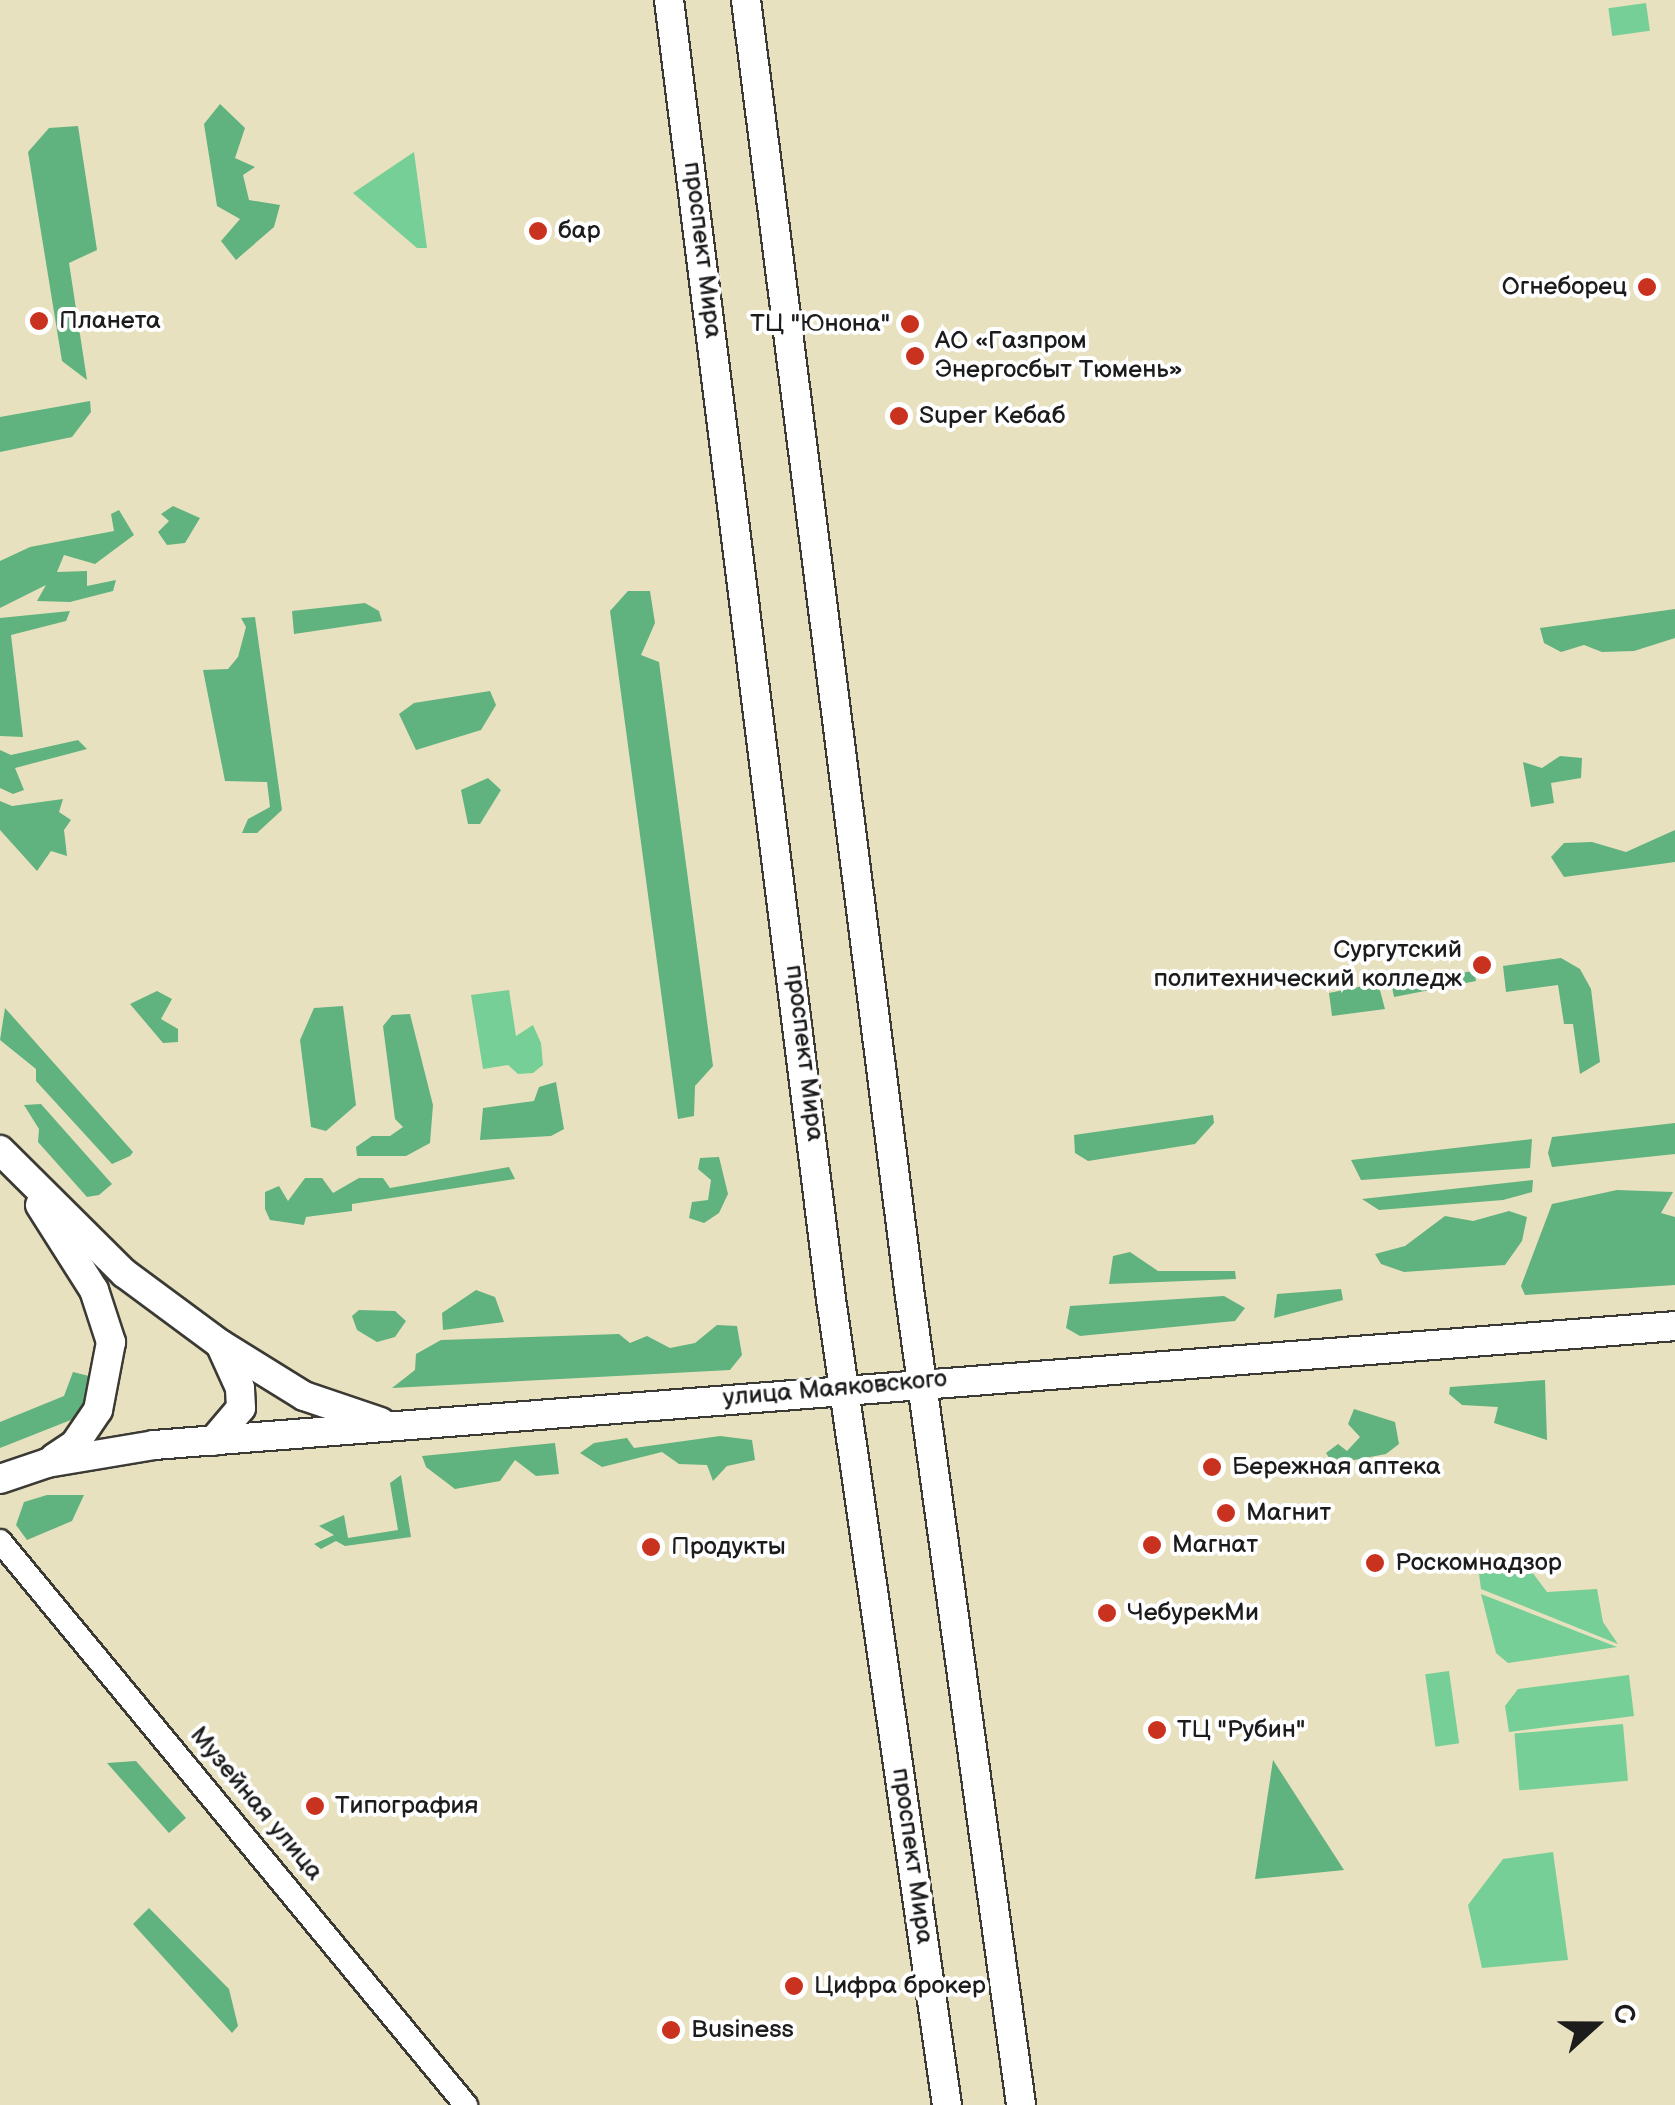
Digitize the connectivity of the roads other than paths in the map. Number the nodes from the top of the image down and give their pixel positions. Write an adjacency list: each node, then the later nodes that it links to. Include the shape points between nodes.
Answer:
1 (669, 0): 7 (main road, проспект Мира)
2 (746, 0): 6 (main road)
3 (8, 1158): 5 (main road, via 124,1273); 10 (main road, via 94,1290 111,1342 98,1410 75,1444)
4 (1675, 1326): 6 (main road, улица Маяковского)
5 (220, 1344): 8 (main road, via 304,1396); 9 (main road, via 240,1388 241,1408)
6 (925, 1382): 7 (main road, улица Маяковского); 15 (main road)
7 (847, 1389): 8 (main road, улица Маяковского); 14 (main road, проспект Мира)
8 (396, 1427): 9 (main road, улица Маяковского)
9 (213, 1441): 10 (main road, улица Маяковского)
10 (47, 1462): 11 (main road, улица Маяковского)
11 (0, 1479)
12 (0, 1541): 13 (street, Музейная улица)
13 (466, 2105)
14 (947, 2105)
15 (1021, 2105)

